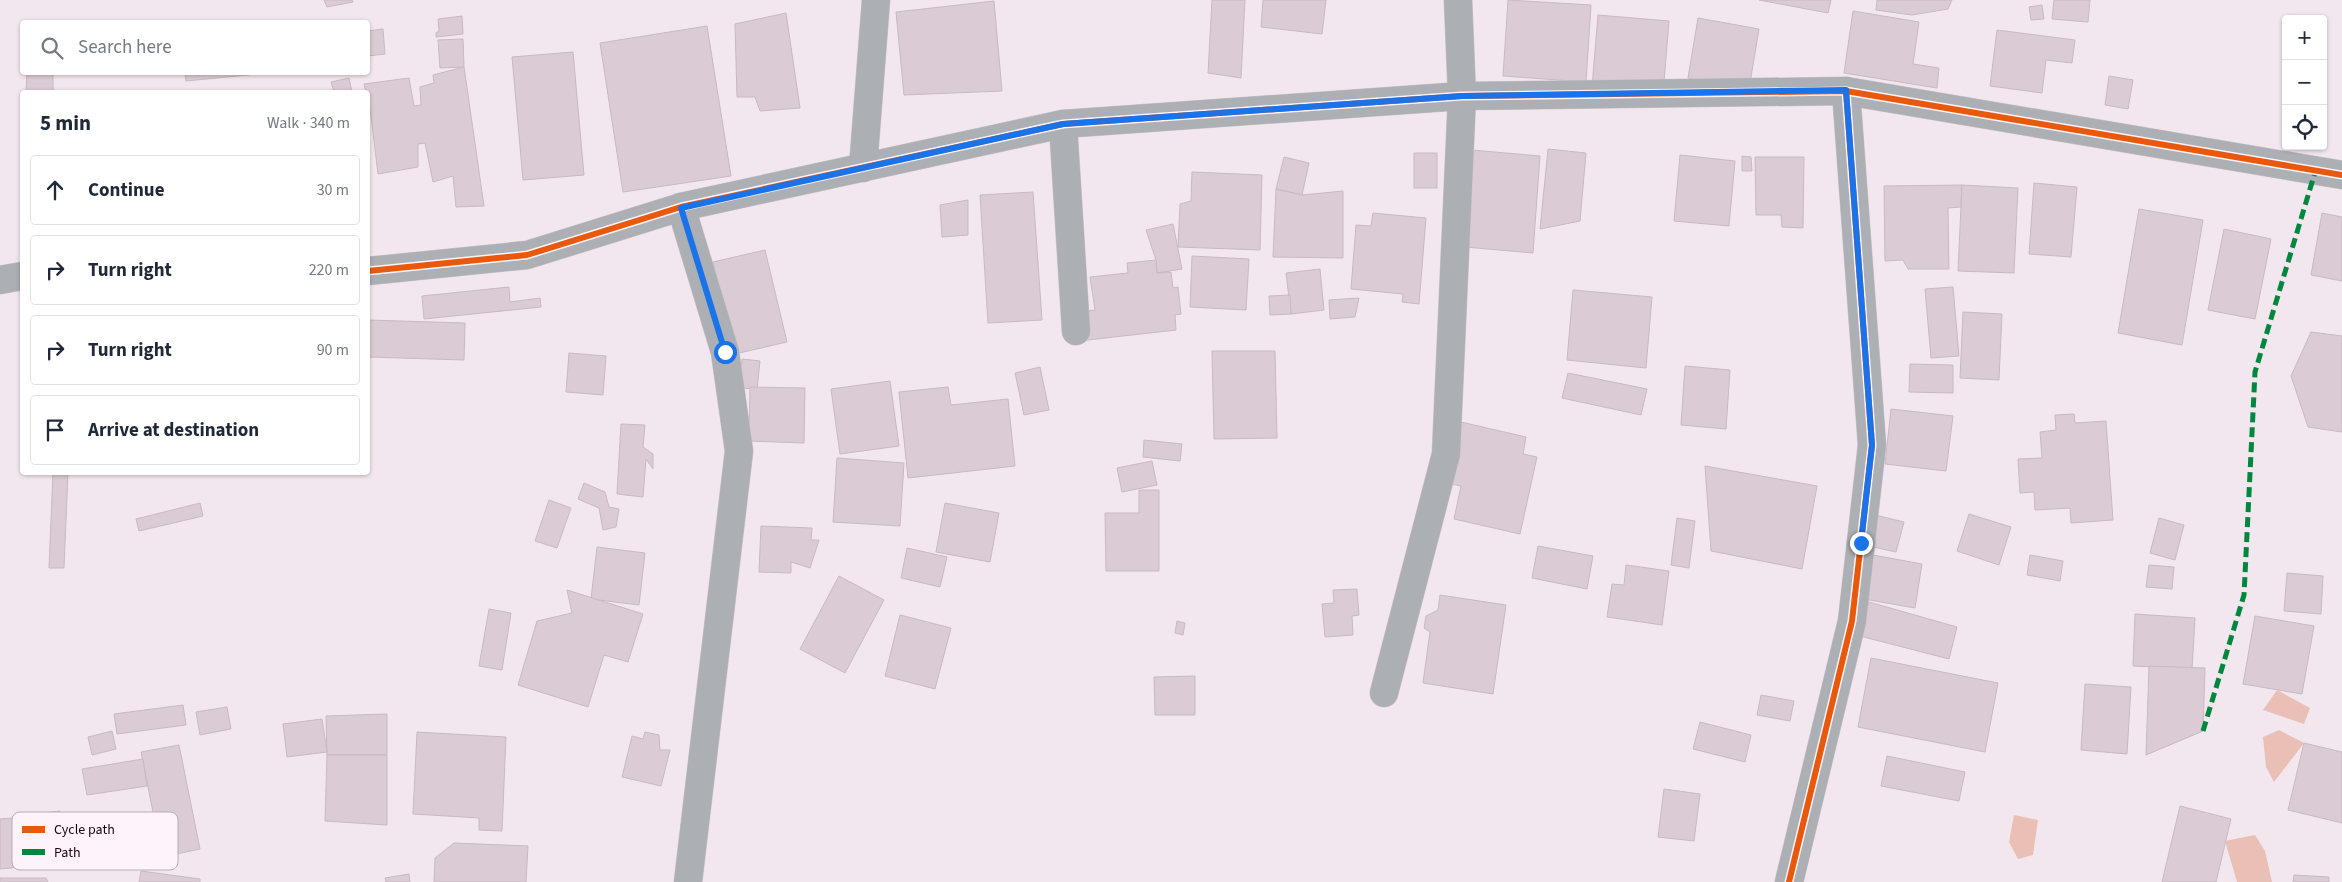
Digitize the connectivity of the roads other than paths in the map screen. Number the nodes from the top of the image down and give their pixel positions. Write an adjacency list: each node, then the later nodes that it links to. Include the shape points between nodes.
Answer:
1 (876, 0): 6 (street)
2 (1458, 0): 4 (street)
3 (1846, 90): 4 (street); 7 (street); 15 (street, via 1872,445 1852,622)
4 (1462, 96): 5 (street); 13 (street, via 1446,454)
5 (1063, 124): 6 (street); 12 (street)
6 (863, 168): 8 (street)
7 (2342, 175)
8 (681, 208): 9 (street, via 527,255); 14 (street, via 725,352 740,451)
9 (370, 271)
10 (20, 276): 11 (street)
11 (0, 280)
12 (1076, 331)
13 (1384, 693)
14 (688, 882)
15 (1789, 882)

